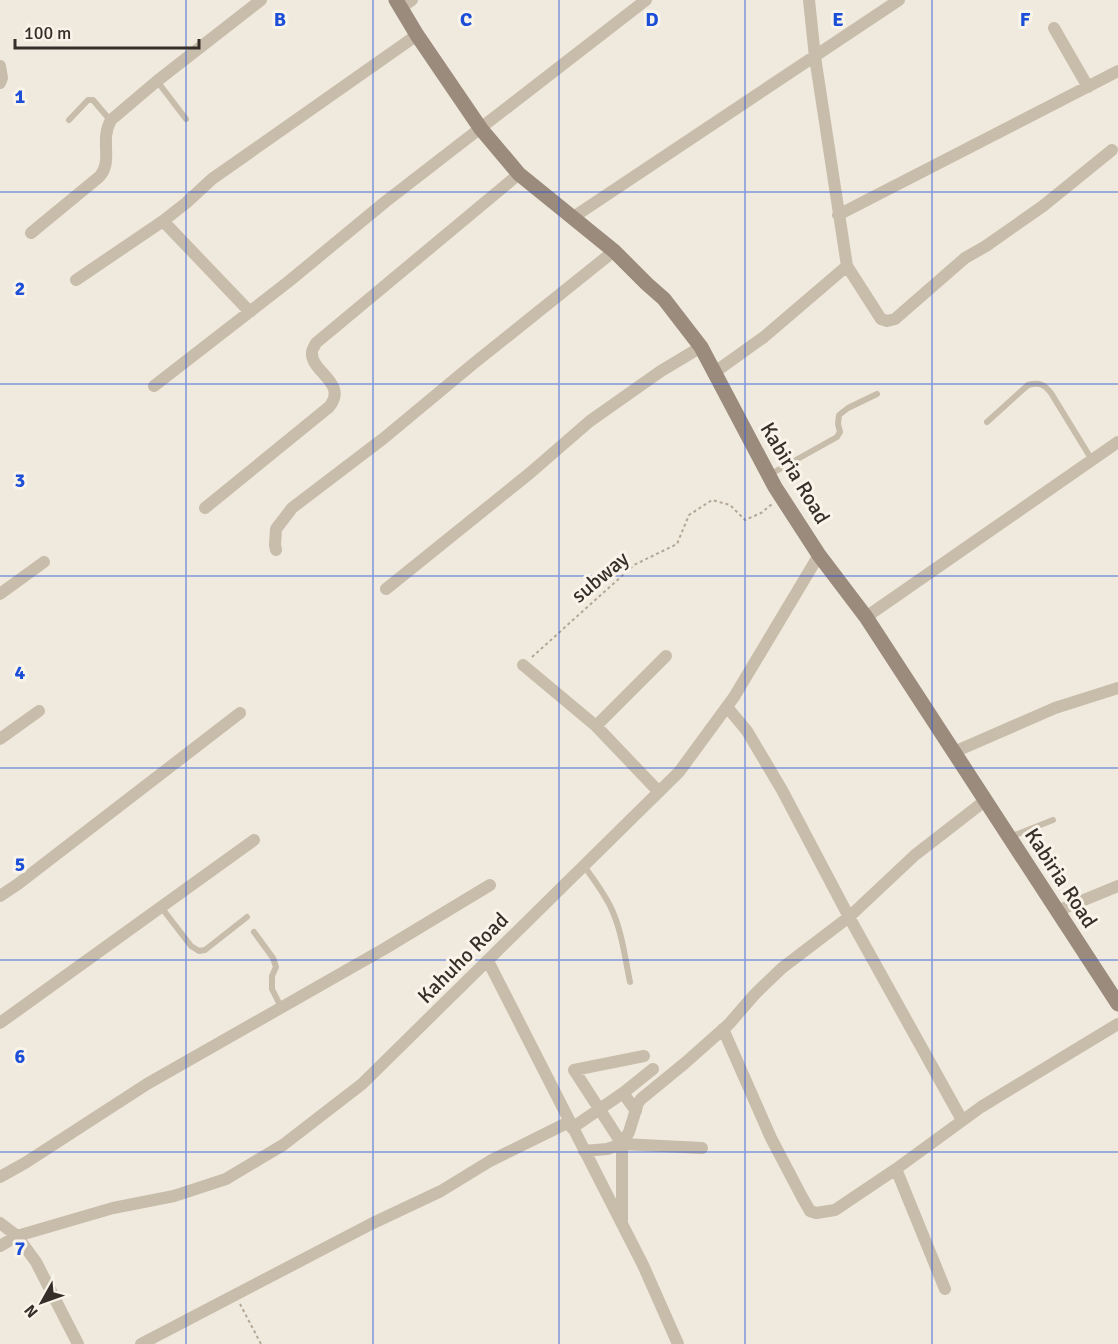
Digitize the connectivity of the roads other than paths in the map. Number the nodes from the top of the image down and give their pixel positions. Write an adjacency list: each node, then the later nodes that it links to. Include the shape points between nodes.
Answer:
1 (261, 0): 11 (street)
2 (646, 0): 17 (street)
3 (809, 0): 8 (street)
4 (899, 0): 8 (street)
5 (403, 3): 7 (main road, Kabiria Road)
6 (1054, 28): 13 (street)
7 (417, 35): 17 (main road, Kabiria Road); 22 (street, via 212,179)
8 (815, 57): 20 (street); 21 (street)
9 (0, 66): 12 (street)
10 (1118, 71): 13 (street)
11 (157, 81): 14 (lane); 16 (street)
12 (0, 83)
13 (1088, 87): 20 (street)
14 (186, 119)
15 (69, 120): 16 (lane, via 88,100 93,100)
16 (111, 120): 23 (street, via 105,137 105,171)
17 (481, 129): 19 (main road, Kabiria Road); 27 (street)
18 (1112, 150): 25 (street, via 1043,206 964,258 895,319 881,319)
19 (519, 174): 21 (main road, Kabiria Road); 36 (street, via 316,343 313,358 332,385 334,400)
20 (838, 215): 25 (street)
21 (572, 218): 24 (main road, Kabiria Road)
22 (163, 221): 26 (street); 27 (street)
23 (31, 233)
24 (614, 251): 28 (main road, Kabiria Road, via 664,299); 37 (street, via 292,508 276,529)
25 (847, 266): 29 (street, via 764,337)
26 (76, 280)
27 (250, 312): 30 (street)
28 (701, 347): 29 (main road, Kabiria Road); 40 (street, via 590,421)
29 (715, 372): 35 (main road, Kabiria Road)
30 (154, 386)
31 (877, 394): 35 (lane, via 839,415 837,437)
32 (987, 422): 34 (lane, via 1028,385 1037,383 1051,393)
33 (1118, 442): 34 (street)
34 (1092, 460): 42 (street)
35 (768, 476): 38 (main road, Kabiria Road)
36 (205, 508)
37 (276, 550)
38 (819, 555): 42 (main road, Kabiria Road); 46 (street, Kahuho Road)
39 (44, 562): 41 (street)
40 (386, 589)
41 (0, 594)
42 (866, 617): 51 (main road, Kabiria Road)
43 (666, 656): 49 (street)
44 (523, 665): 49 (street)
45 (1118, 688): 51 (street, via 1055,708)
46 (727, 707): 52 (street, Kahuho Road, via 680,772); 64 (street, via 747,731 782,790)
47 (39, 711): 50 (street)
48 (240, 712): 60 (street)
49 (596, 726): 52 (street)
50 (0, 739)
51 (954, 752): 53 (main road, Kabiria Road)
52 (659, 792): 57 (street, Kahuho Road)
53 (986, 800): 55 (main road, Kabiria Road); 64 (street, via 915,855)
54 (1053, 820): 55 (lane)
55 (1009, 837): 62 (main road, Kabiria Road)
56 (254, 840): 61 (street)
57 (584, 866): 66 (street, Kahuho Road); 67 (lane, via 612,910)
58 (490, 885): 69 (street)
59 (1118, 886): 62 (street)
60 (0, 896)
61 (161, 907): 63 (lane, via 199,951); 70 (street)
62 (1057, 911): 68 (main road, Kabiria Road)
63 (247, 917)
64 (849, 917): 72 (street, via 782,968); 78 (street)
65 (254, 932): 69 (lane, via 273,958 276,967 272,989)
66 (488, 961): 79 (street); 87 (street, Kahuho Road, via 362,1084 283,1145 226,1179)
67 (630, 982)
68 (1116, 997)
69 (281, 1007): 84 (street, via 147,1084)
70 (0, 1023)
71 (1118, 1024): 78 (street)
72 (723, 1029): 77 (street, via 641,1099); 83 (street, via 771,1138 810,1211 835,1210)
73 (644, 1056): 76 (street, via 574,1070)
74 (653, 1069): 75 (street)
75 (623, 1093): 76 (street); 77 (street)
76 (600, 1108): 79 (street); 80 (street)
77 (636, 1111): 80 (street)
78 (962, 1120): 83 (street)
79 (571, 1125): 82 (street); 91 (street, via 490,1161 441,1191)
80 (622, 1144): 81 (street); 82 (street); 86 (street)
81 (702, 1148)
82 (584, 1151): 86 (street)
83 (896, 1169): 89 (street)
84 (0, 1177)
85 (0, 1223): 87 (street)
86 (622, 1226): 92 (street)
87 (17, 1236): 88 (street, Kahuho Road); 90 (street, via 36,1262)
88 (0, 1246)
89 (945, 1289)
90 (78, 1344)
91 (141, 1344)
92 (678, 1344)

